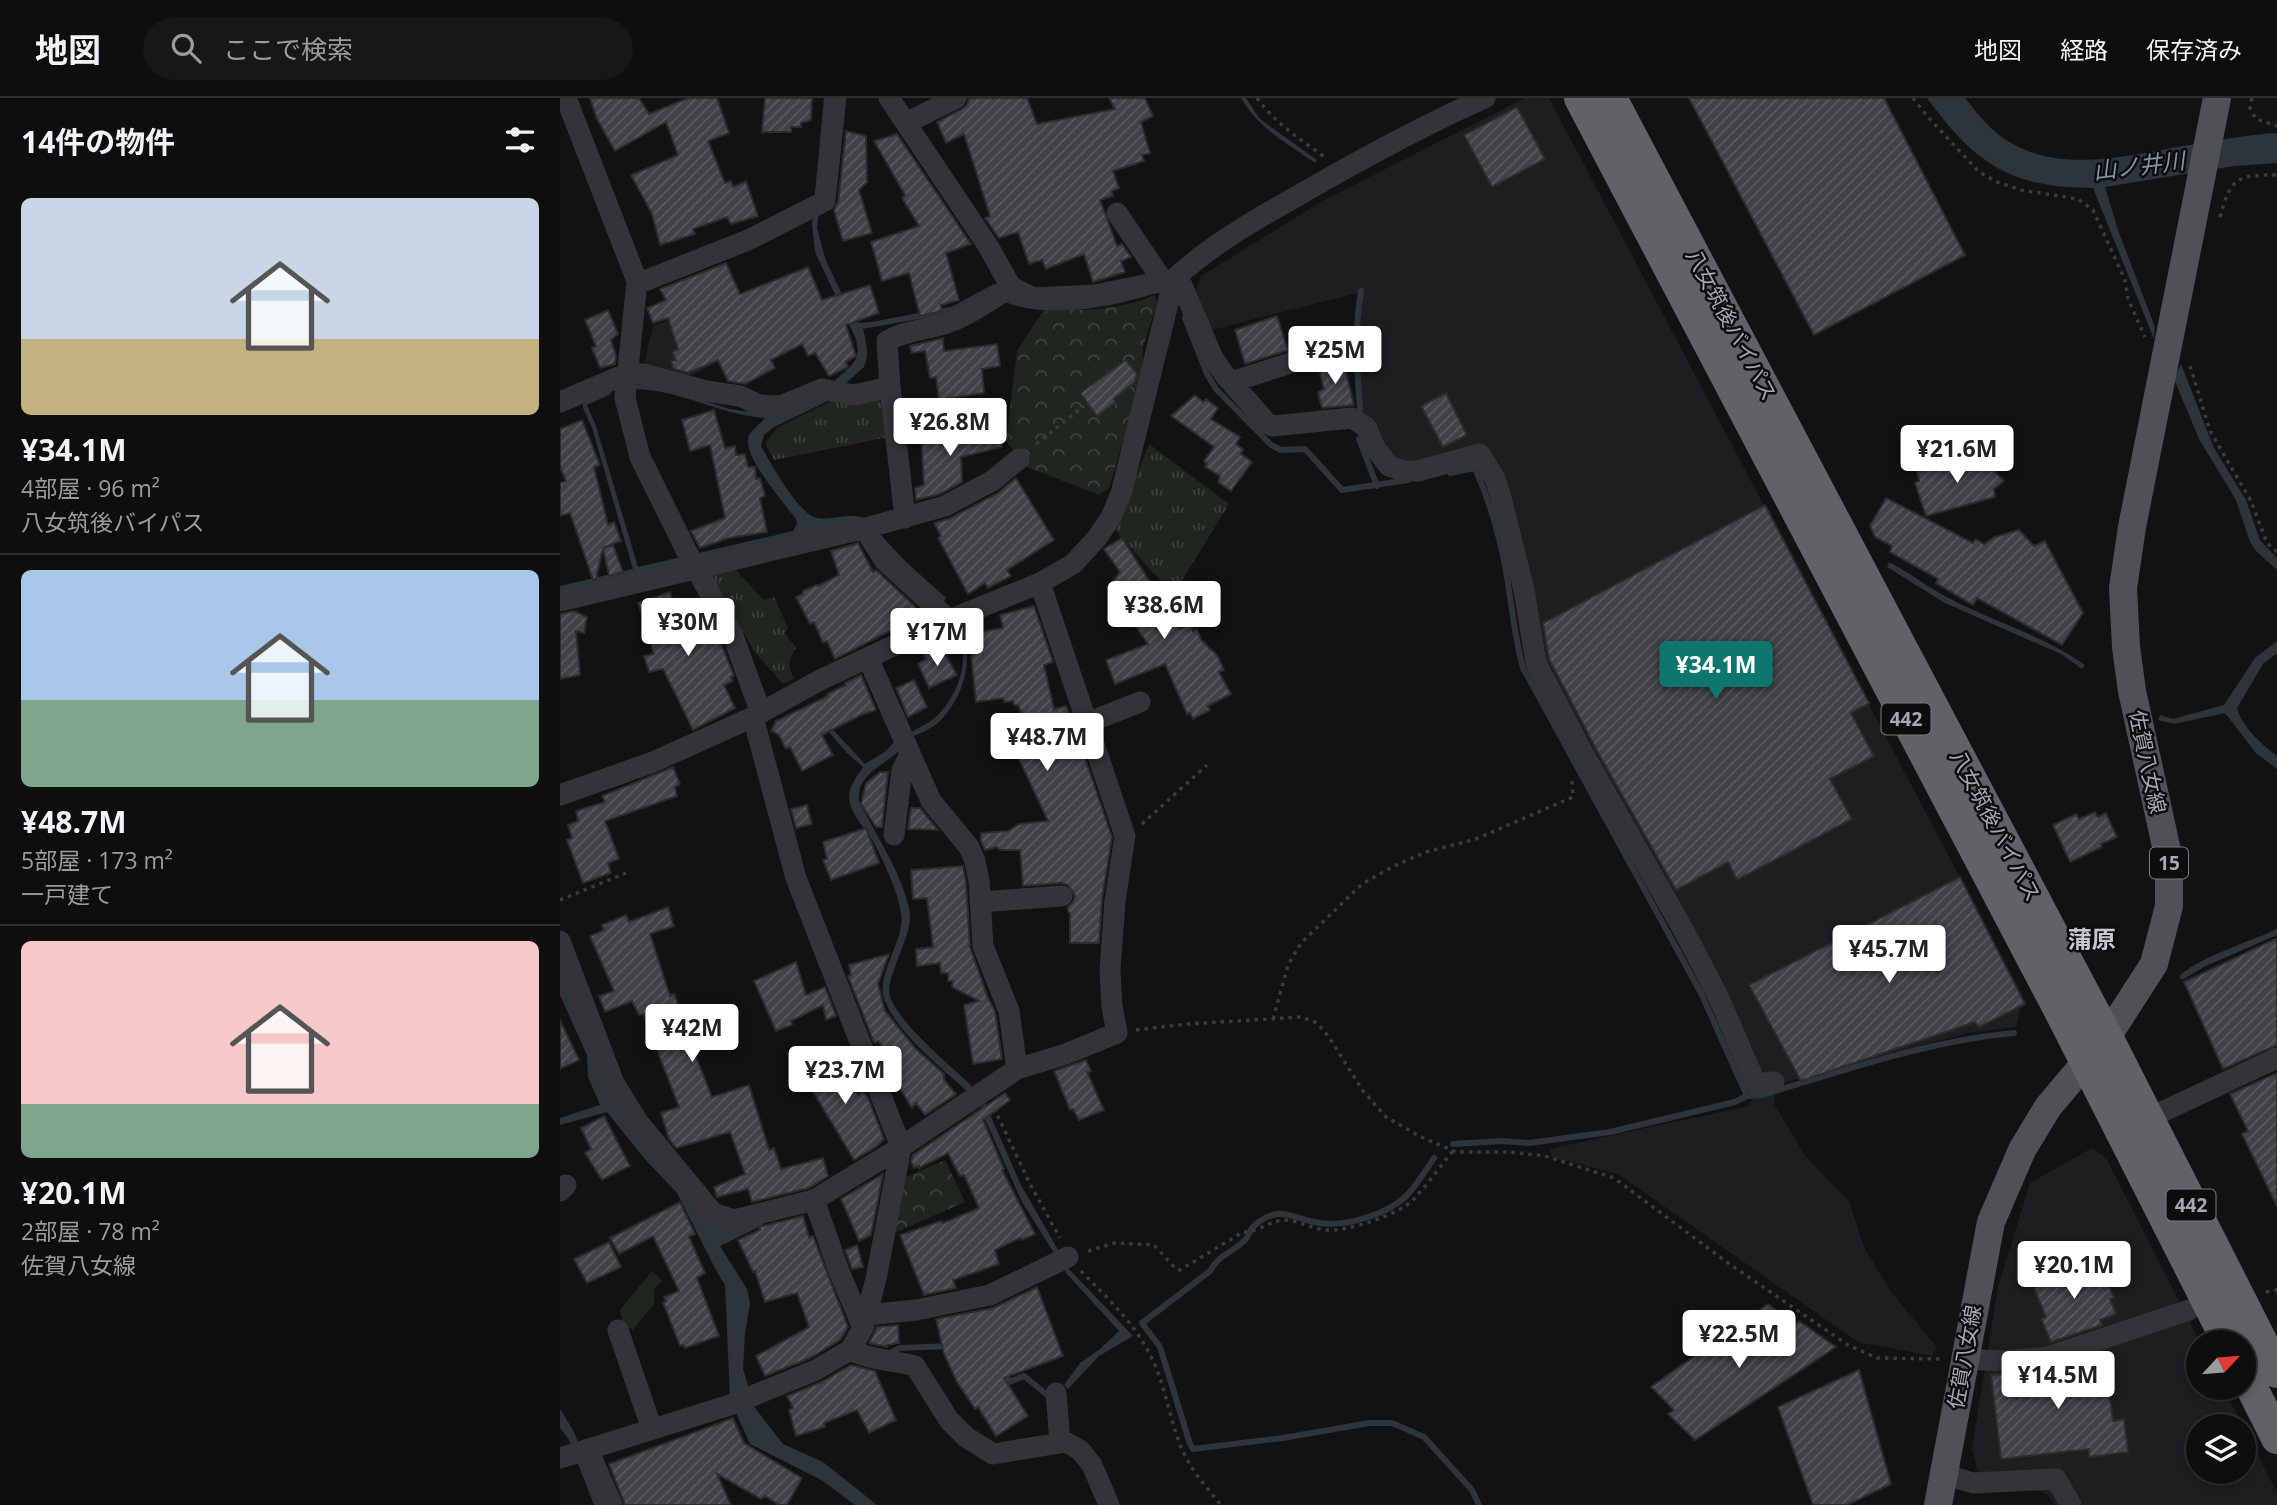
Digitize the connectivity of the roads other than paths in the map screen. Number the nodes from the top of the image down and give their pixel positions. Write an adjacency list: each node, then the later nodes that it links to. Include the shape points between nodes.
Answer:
1 (566, 98): 12 (street)
2 (836, 98): 12 (street, via 825,201 748,240)
3 (889, 98): 9 (street)
4 (956, 98): 9 (street)
5 (1485, 98): 11 (street, via 1337,174 1218,243)
6 (1580, 98): 38 (highway, 八女筑後バイパス / 442)
7 (1611, 98): 36 (highway, 八女筑後バイパス / 442)
8 (2217, 98): 36 (main road, 佐賀八女線 / 15, via 2123,588 2132,691 2169,860 2169,906 2154,964)
9 (906, 123): 13 (street, via 988,246)
10 (1117, 213): 11 (street)
11 (1171, 279): 13 (street, via 1095,295 1034,298); 16 (street); 23 (street, via 1121,494 1097,538 1073,565)
12 (637, 281): 15 (street)
13 (1006, 290): 17 (street, via 947,323 887,341)
14 (1297, 362): 16 (street)
15 (626, 374): 17 (street, via 740,396 759,405 781,406 830,391 854,395); 18 (street); 22 (street, via 625,398 640,457)
16 (1231, 382): 40 (street, via 1273,426 1352,418 1366,427 1390,466 1404,471 1480,454 1500,494 1536,663 1717,994 1756,1084)
17 (890, 387): 20 (street)
18 (560, 402)
19 (1019, 459): 20 (street, via 992,481 945,506)
20 (905, 518): 21 (street)
21 (868, 527): 22 (street); 25 (street, via 885,561)
22 (693, 564): 24 (street); 28 (street, via 733,636)
23 (1040, 583): 25 (street); 29 (street)
24 (560, 600)
25 (953, 618): 26 (street)
26 (868, 658): 28 (street); 30 (street)
27 (1140, 702): 29 (street)
28 (757, 715): 31 (street, via 653,762); 42 (street, via 796,878)
29 (1087, 723): 39 (street, via 1125,840 1110,970 1117,1033)
30 (906, 744): 32 (street); 34 (street, via 931,802 969,847)
31 (560, 795)
32 (894, 835)
33 (1062, 896): 34 (street)
34 (980, 902): 39 (street, via 983,946 1009,1011)
35 (560, 941): 43 (street, via 614,1083 638,1122 713,1213 734,1220)
36 (2107, 1037): 38 (main road, 佐賀八女線 / 15); 41 (highway, 八女筑後バイパス / 442)
37 (2277, 1058): 41 (street)
38 (2086, 1062): 47 (highway, 八女筑後バイパス / 442); 50 (main road, 佐賀八女線 / 15, via 2048,1107 1991,1222)
39 (1017, 1069): 42 (street)
40 (1774, 1082)
41 (2147, 1119): 51 (highway, 八女筑後バイパス / 442)
42 (901, 1147): 43 (street); 46 (street)
43 (814, 1200): 46 (street, via 839,1271)
44 (1065, 1259): 46 (street, via 990,1295)
45 (2189, 1310): 50 (street, via 2048,1357)
46 (865, 1321): 49 (street)
47 (2222, 1330)
48 (618, 1331): 54 (street)
49 (850, 1350): 54 (street, via 761,1393); 56 (street, via 915,1366 949,1420 965,1437 993,1454)
50 (1964, 1359): 58 (main road, 佐賀八女線 / 15)
51 (2277, 1372)
52 (1056, 1393): 56 (street)
53 (2256, 1396): 55 (highway)
54 (652, 1429): 57 (street)
55 (2277, 1438)
56 (1060, 1443): 60 (street, via 1080,1450 1092,1465)
57 (572, 1452): 59 (street)
58 (1944, 1474): 61 (main road, 佐賀八女線 / 15); 62 (street, via 1973,1483 2056,1479)
59 (612, 1505)
60 (1109, 1505)
61 (1938, 1505)
62 (2071, 1505)

